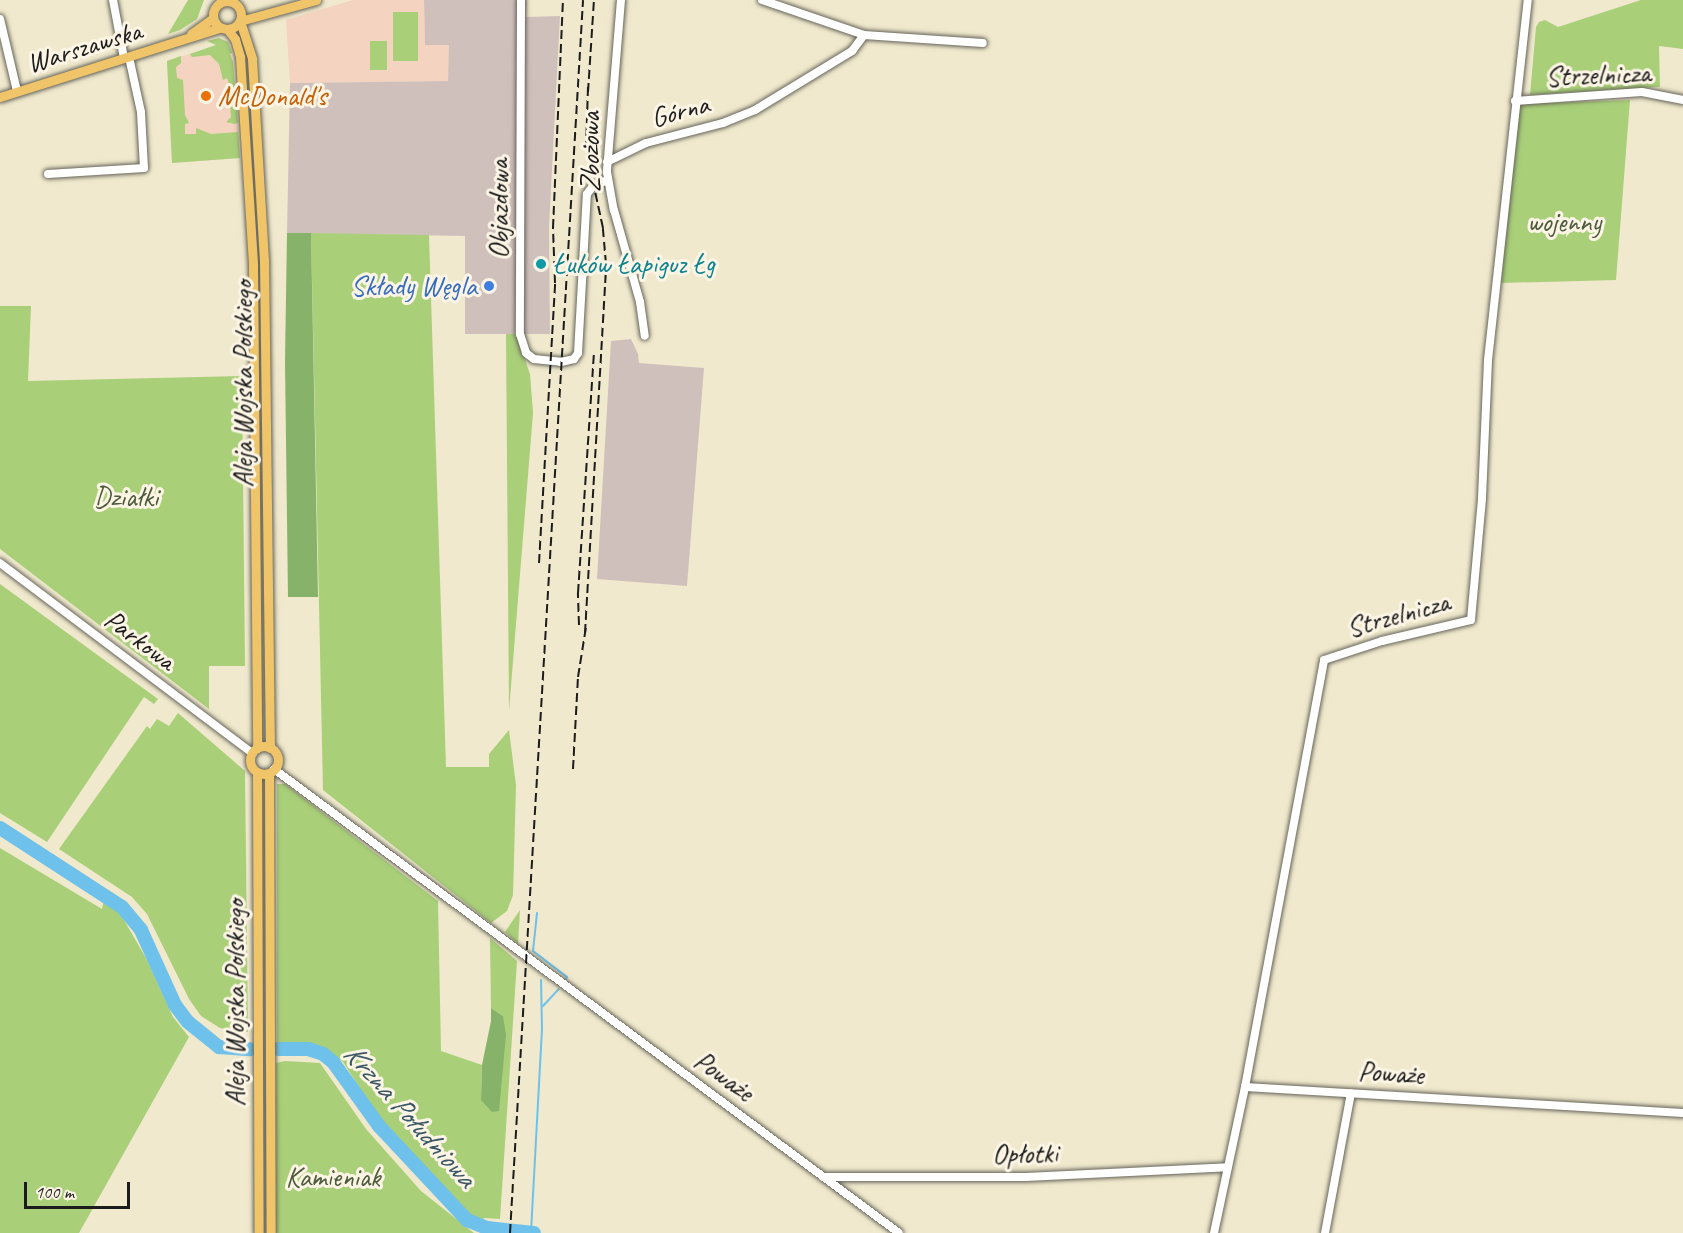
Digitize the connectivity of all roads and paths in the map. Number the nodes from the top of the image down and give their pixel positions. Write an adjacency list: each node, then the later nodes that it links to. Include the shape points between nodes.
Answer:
1 (113, 0): 18 (street)
2 (316, 0): 10 (main road)
3 (521, 0): 25 (street, Objazdowa, via 520,334 526,353 534,359 561,362 574,359 578,353 587,194 593,186)
4 (621, 0): 23 (street, Zbożowa)
5 (762, 0): 15 (street)
6 (1528, 0): 22 (street, Strzelnicza)
7 (230, 1): 8 (main road); 9 (main road)
8 (216, 3): 11 (main road)
9 (240, 10): 10 (main road); 13 (main road)
10 (280, 11): 13 (main road)
11 (213, 18): 14 (main road); 16 (main road, Warszawska)
12 (0, 20): 19 (street)
13 (240, 21): 14 (main road); 28 (main road, Aleja Wojska Polskiego, via 252,59 264,249)
14 (224, 29): 16 (main road, Warszawska); 29 (main road, Aleja Wojska Polskiego, via 235,39 240,57 253,266)
15 (864, 36): 17 (street); 23 (street, Górna, via 852,51 766,104 723,123 646,143)
16 (182, 40): 18 (main road, Warszawska)
17 (983, 44)
18 (127, 57): 19 (main road, Warszawska); 24 (street, via 141,112 144,168)
19 (17, 91): 20 (main road, Warszawska)
20 (0, 97)
21 (1683, 100): 22 (street, Strzelnicza, via 1642,92)
22 (1515, 101): 32 (street, Strzelnicza, via 1485,394 1482,498 1471,620 1390,638 1324,660)
23 (607, 162): 25 (street, Zbożowa)
24 (48, 174)
25 (608, 180): 26 (street, Zbożowa)
26 (645, 336)
27 (0, 563): 29 (street, Parkowa)
28 (270, 748): 29 (main road); 30 (main road, via 277,756)
29 (255, 750): 31 (main road, via 250,763)
30 (272, 771): 31 (main road); 36 (street, Poważe); 38 (main road, Aleja Wojska Polskiego)
31 (257, 772): 37 (main road, Aleja Wojska Polskiego)
32 (1245, 1087): 33 (street, Poważe); 35 (street)
33 (1351, 1093): 34 (street, Poważe); 41 (street)
34 (1683, 1113)
35 (1228, 1167): 36 (street, Opłotki, via 1018,1177); 40 (street)
36 (822, 1177): 39 (street, Poważe)
37 (259, 1233)
38 (271, 1233)
39 (899, 1233)
40 (1214, 1233)
41 (1325, 1233)

